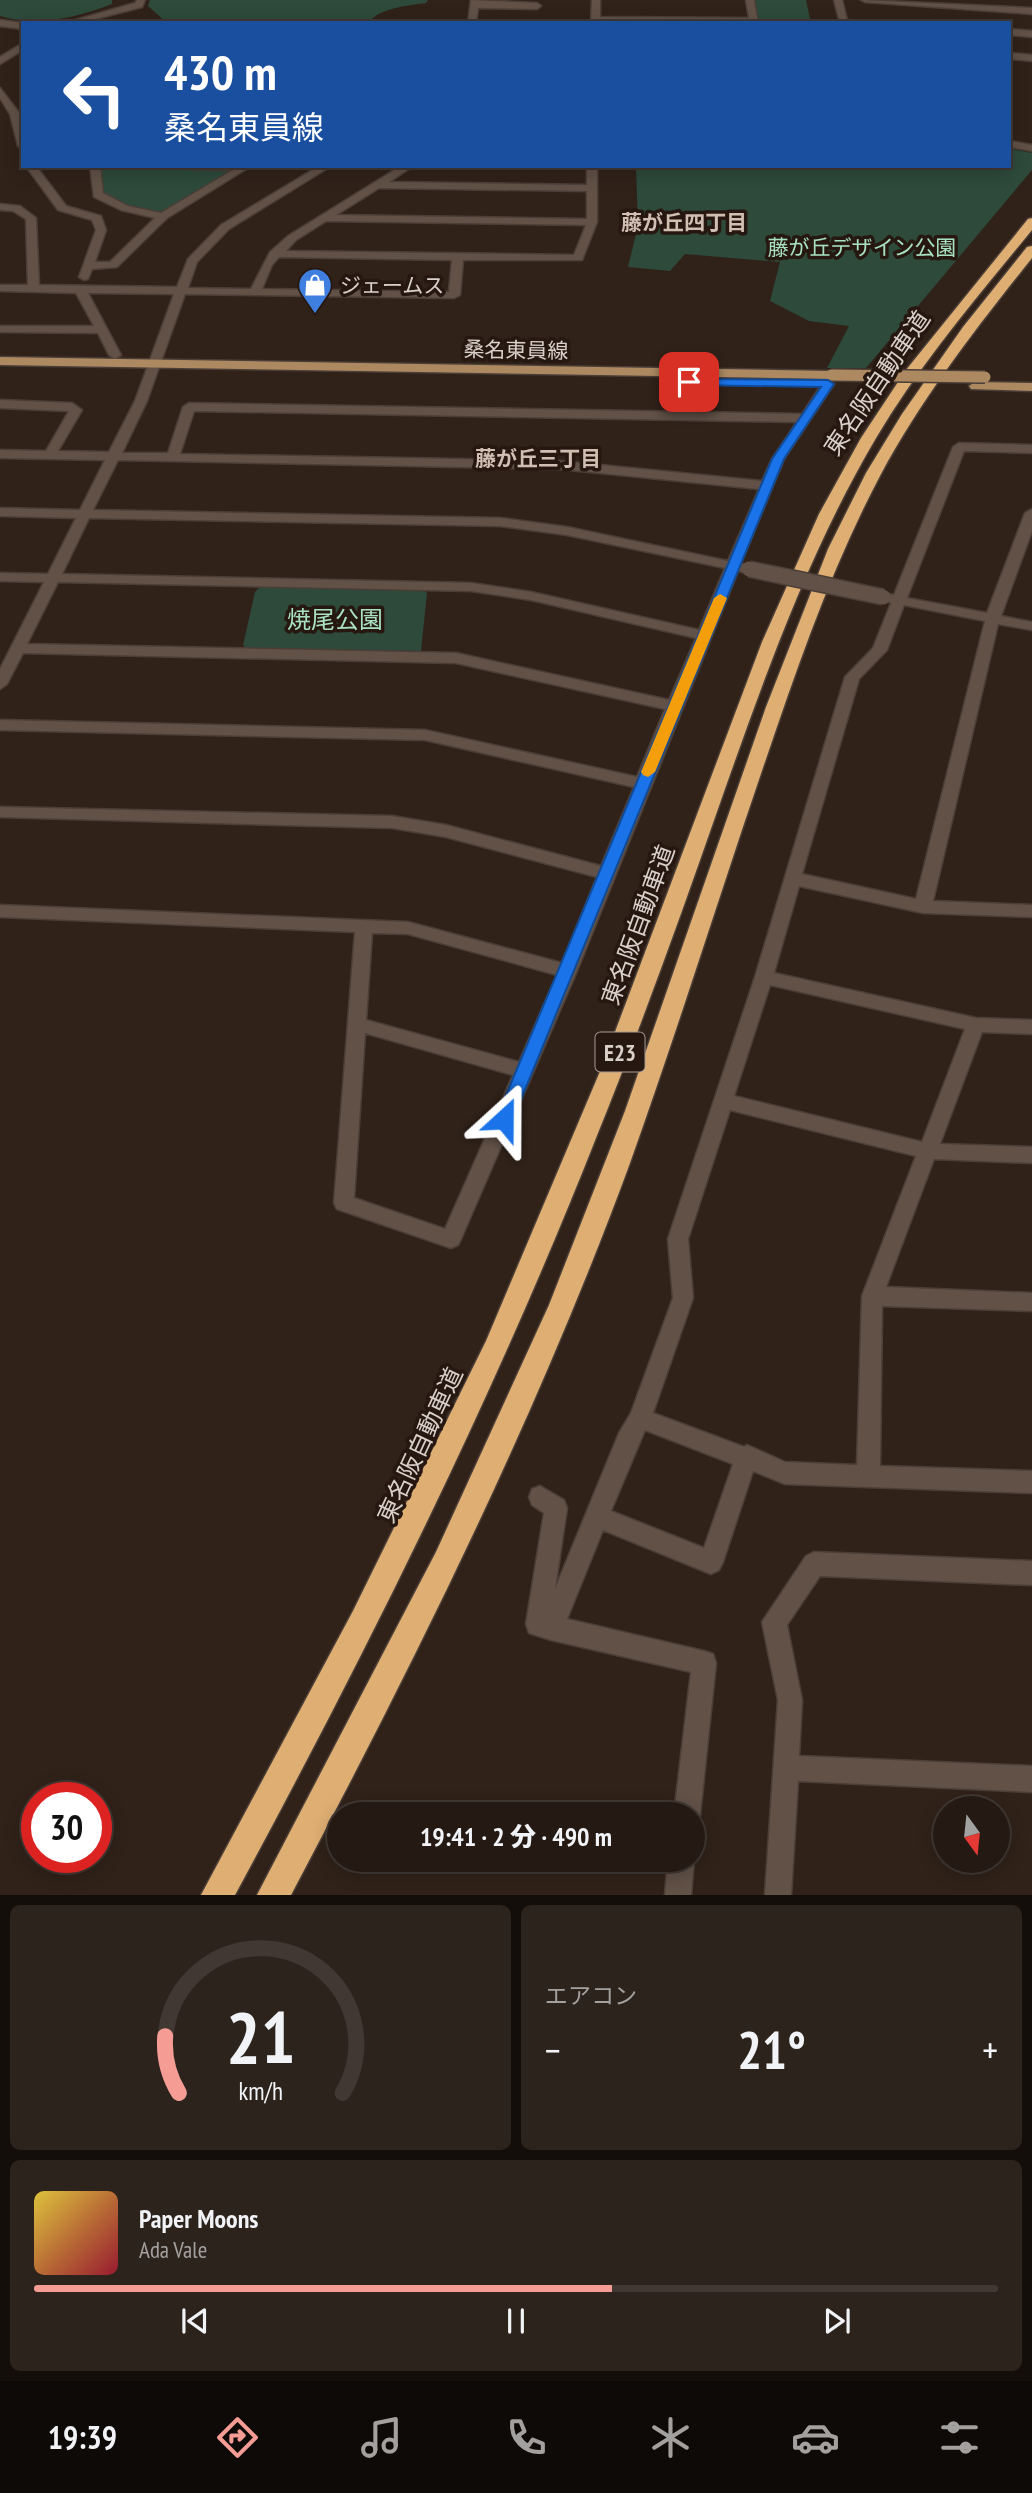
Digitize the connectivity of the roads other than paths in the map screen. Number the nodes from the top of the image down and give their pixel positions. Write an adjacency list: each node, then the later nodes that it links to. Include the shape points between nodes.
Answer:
1 (141, 0): 9 (street, via 139,5)
2 (596, 0): 11 (street)
3 (750, 0): 12 (street)
4 (838, 0): 13 (street)
5 (865, 0): 8 (street)
6 (474, 3): 7 (street); 10 (street)
7 (537, 7)
8 (1032, 11)
9 (77, 21)
10 (472, 21)
11 (595, 21)
12 (754, 21)
13 (844, 21)
14 (0, 23): 15 (street)
15 (21, 26)
16 (1011, 32): 17 (street)
17 (1032, 34)
18 (21, 47): 21 (street)
19 (1011, 56): 20 (street)
20 (1032, 58)
21 (0, 61)
22 (0, 91): 23 (street, via 15,114)
23 (21, 138)
24 (1011, 144): 25 (street)
25 (1032, 148)
26 (32, 168): 42 (street, via 62,208 97,218 101,230)
27 (95, 168): 35 (street, via 97,195 125,208)
28 (243, 168): 35 (street)
29 (323, 168): 46 (street, via 225,227 192,261)
30 (405, 168): 32 (street)
31 (592, 168): 33 (street)
32 (377, 185): 33 (street); 36 (street)
33 (592, 188): 37 (street)
34 (0, 207): 44 (street, via 16,208 31,218)
35 (163, 216): 42 (street, via 113,265)
36 (323, 218): 37 (street); 40 (street)
37 (592, 222): 41 (street, via 578,258)
38 (1032, 222): 111 (highway, 東名阪自動車道 / E23, via 939,335 887,406 848,472 784,608 628,1032 559,1204 360,1632)
39 (1032, 250): 109 (highway, 東名阪自動車道 / E23, via 960,338 911,410 872,477 814,601 596,1219 483,1485)
40 (274, 254): 41 (street); 47 (street)
41 (458, 256): 47 (street, via 454,295)
42 (88, 266): 45 (street)
43 (0, 288): 44 (street)
44 (34, 289): 45 (street)
45 (80, 289): 46 (street); 49 (street)
46 (179, 291): 47 (street); 52 (street)
47 (255, 292)
48 (0, 329): 49 (street)
49 (103, 330): 50 (street)
50 (115, 355)
51 (0, 362): 52 (main road)
52 (151, 369): 53 (main road, 桑名東員線); 55 (main road, 桑名東員線); 55 (main road, 桑名東員線, via 326,376); 62 (street)
53 (0, 371)
54 (1032, 378): 55 (main road, 桑名東員線, bridge)
55 (830, 379): 56 (main road, 桑名東員線); 58 (street)
56 (1032, 387)
57 (0, 404): 61 (street, via 76,410)
58 (805, 418): 63 (street, via 189,407); 64 (street, via 778,459)
59 (1032, 449): 71 (street, via 959,447)
60 (0, 454): 61 (street)
61 (50, 455): 62 (street)
62 (115, 456): 63 (street); 67 (street)
63 (173, 457): 64 (street, via 560,465)
64 (768, 486): 68 (street)
65 (0, 512): 67 (street)
66 (1032, 513): 72 (street)
67 (86, 514): 68 (street, via 500,522 567,531); 70 (street)
68 (742, 568): 71 (street, bridge); 74 (street)
69 (0, 577): 70 (street)
70 (54, 578): 74 (street, via 471,587); 75 (street)
71 (891, 598): 72 (street); 82 (street, via 880,650 852,677)
72 (992, 620): 73 (street); 83 (street)
73 (1032, 626)
74 (704, 635): 77 (street)
75 (18, 648): 76 (street); 77 (street, via 456,658)
76 (0, 684)
77 (674, 706): 79 (street)
78 (0, 725): 79 (street, via 425,735)
79 (643, 784): 81 (street)
80 (0, 812): 81 (street, via 392,822 446,831)
81 (608, 874): 87 (street)
82 (792, 878): 83 (street); 88 (street)
83 (923, 906): 85 (street)
84 (0, 911): 86 (street)
85 (1032, 911)
86 (364, 925): 87 (street, via 408,928); 89 (street)
87 (568, 971): 92 (street)
88 (764, 977): 90 (street); 93 (street)
89 (357, 1024): 92 (street); 92 (street, via 344,1203 451,1239)
90 (976, 1025): 91 (street); 94 (street)
91 (1032, 1027)
92 (526, 1071)
93 (724, 1101): 94 (street); 98 (street, via 678,1239 683,1298)
94 (928, 1151): 95 (street); 96 (street)
95 (1032, 1155)
96 (872, 1296): 97 (street); 100 (street)
97 (1032, 1302)
98 (640, 1418): 99 (street); 103 (street)
99 (747, 1456): 100 (street, via 785,1473); 103 (street, via 711,1562)
100 (868, 1476): 101 (street)
101 (1032, 1482)
102 (540, 1497): 105 (street, via 555,1508 538,1625)
103 (597, 1517): 105 (street)
104 (1032, 1573): 106 (street, via 814,1564 774,1622 790,1700)
105 (551, 1628): 108 (street, via 704,1663)
106 (786, 1768): 107 (street); 115 (street)
107 (1032, 1779)
108 (688, 1802)
109 (315, 1816): 112 (highway, 東名阪自動車道 / E23); 113 (highway)
110 (680, 1872): 114 (street)
111 (216, 1895)
112 (273, 1895)
113 (287, 1895)
114 (678, 1895)
115 (778, 1895)

